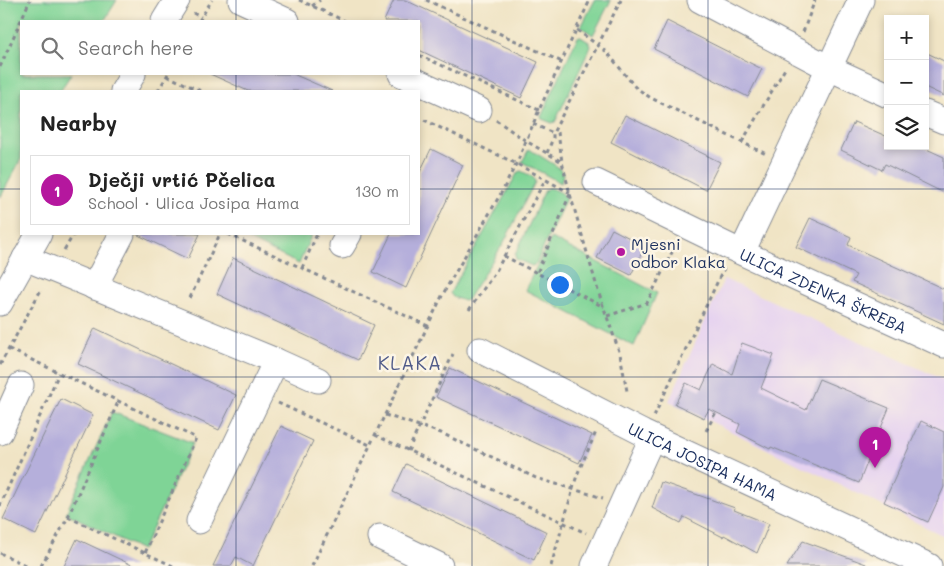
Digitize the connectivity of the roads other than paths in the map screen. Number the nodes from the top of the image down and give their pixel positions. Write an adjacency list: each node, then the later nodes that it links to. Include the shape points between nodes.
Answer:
1 (177, 0): 5 (street)
2 (241, 0): 6 (street)
3 (700, 0): 7 (street)
4 (861, 0): 7 (street)
5 (165, 20)
6 (285, 20)
7 (829, 68): 12 (street); 21 (street)
8 (132, 75): 10 (street)
9 (402, 75): 11 (street)
10 (124, 90)
11 (413, 90)
12 (884, 93)
13 (423, 103): 14 (street)
14 (479, 110)
15 (929, 115): 16 (street)
16 (944, 121)
17 (596, 182): 21 (street, ULICA ZDENKA ŠKREBA)
18 (38, 235): 20 (street)
19 (121, 235): 22 (street)
20 (25, 258): 22 (street); 23 (street)
21 (733, 260): 24 (street, ULICA ZDENKA ŠKREBA)
22 (94, 286): 26 (street)
23 (0, 303)
24 (944, 345)
25 (480, 350): 29 (street, ULICA JOSIPA HAMA)
26 (276, 361): 27 (street); 31 (street)
27 (318, 380)
28 (21, 385): 30 (street)
29 (652, 430): 34 (street); 35 (street, ULICA JOSIPA HAMA)
30 (0, 432)
31 (198, 521)
32 (380, 537): 33 (street)
33 (440, 566)
34 (594, 566)
35 (929, 566)

